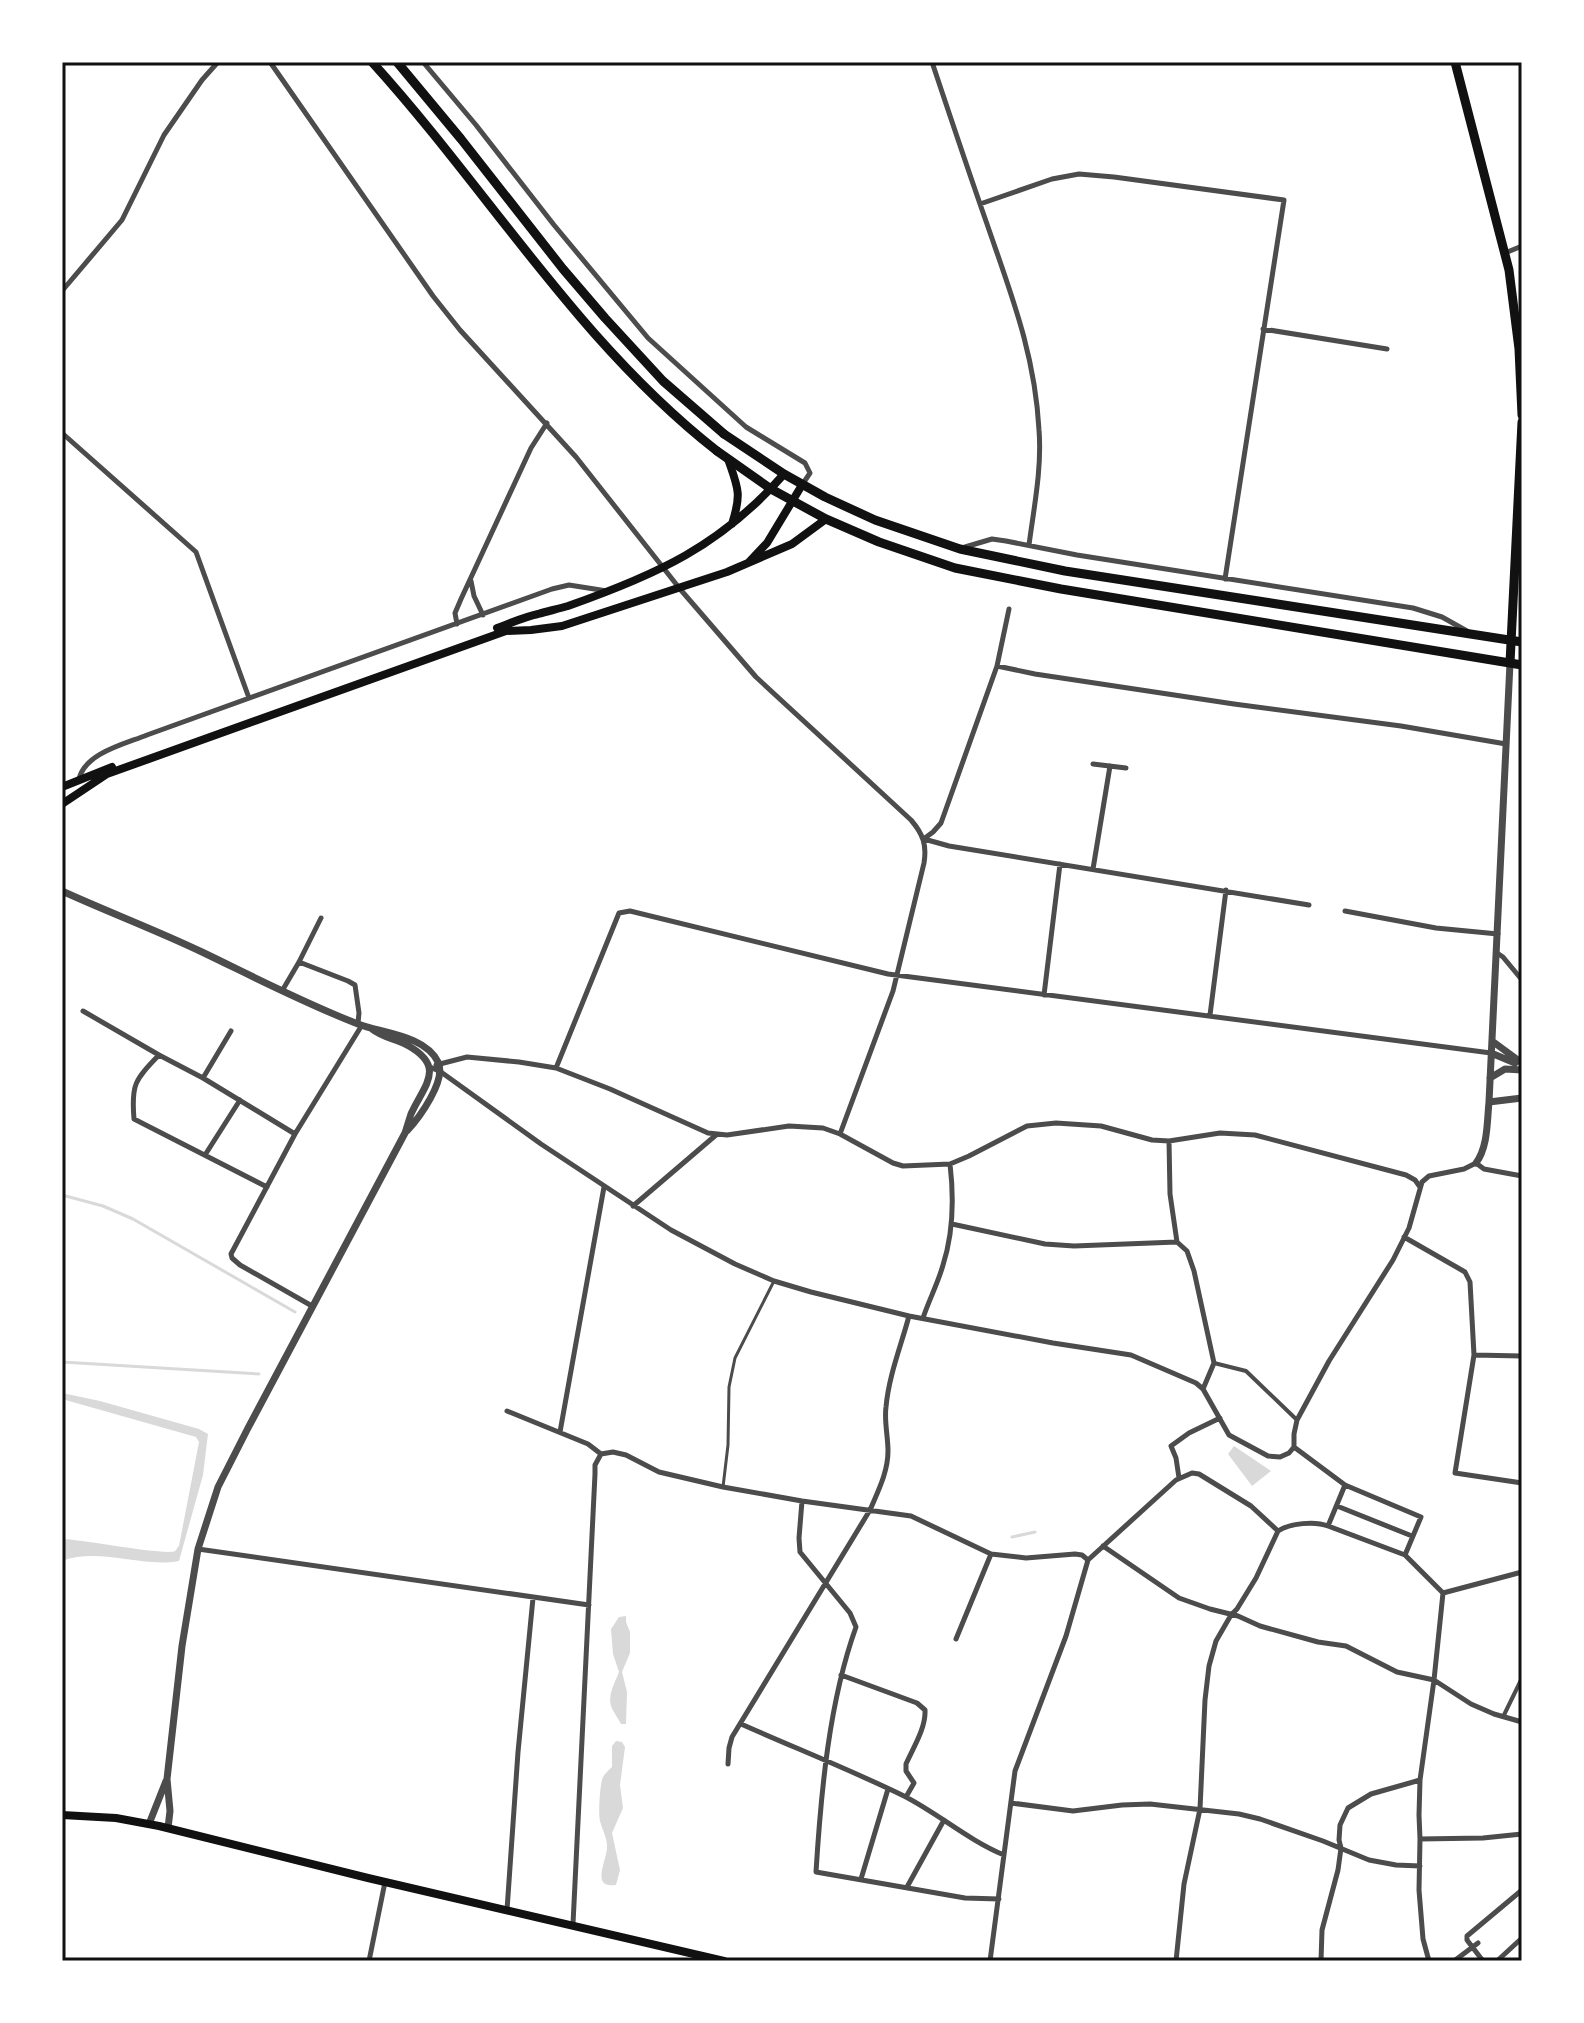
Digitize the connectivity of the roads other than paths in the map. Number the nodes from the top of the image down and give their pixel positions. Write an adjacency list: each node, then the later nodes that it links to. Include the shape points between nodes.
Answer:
1 (218, 62): 11 (street, via 164,135 122,220)
2 (270, 62): 17 (street, via 433,296)
3 (372, 62): 19 (main road, via 591,332 636,380)
4 (397, 62): 21 (main road, via 563,269 663,381 724,434)
5 (423, 62): 22 (street, via 648,338 746,427 805,463 810,473)
6 (932, 62): 8 (street)
7 (1455, 62): 10 (main road)
8 (980, 204): 12 (street, via 1079,174 1284,200); 27 (street, via 1034,374 1040,433)
9 (1522, 246): 10 (street)
10 (1505, 253): 14 (main road)
11 (62, 291)
12 (1263, 329): 13 (street); 31 (street)
13 (1387, 349)
14 (1522, 382): 15 (main road)
15 (1522, 415)
16 (1522, 422): 20 (main road)
17 (547, 423): 30 (street); 32 (street)
18 (62, 433): 44 (street, via 196,552)
19 (728, 459): 23 (main road); 26 (main road, via 739,496)
20 (1522, 461): 36 (main road)
21 (784, 474): 22 (main road); 23 (main road)
22 (802, 485): 24 (main road); 28 (main road, via 875,520)
23 (771, 489): 24 (main road); 26 (main road)
24 (793, 502): 25 (main road); 29 (main road)
25 (826, 519): 29 (main road, via 792,544); 41 (main road, via 900,550 992,576)
26 (731, 526): 30 (main road)
27 (1029, 545): 28 (street, via 992,539); 31 (street)
28 (960, 549): 39 (main road, via 1065,571)
29 (749, 563): 33 (main road)
30 (664, 568): 33 (street); 34 (main road)
31 (1225, 579): 39 (street, via 1413,608)
32 (471, 580): 37 (street); 38 (street, via 455,613)
33 (680, 589): 51 (main road, via 562,626 506,631 107,774); 52 (street, via 756,677 911,820)
34 (608, 591): 37 (street, via 569,585); 49 (main road)
35 (1009, 609): 43 (street)
36 (1518, 610): 40 (main road)
37 (483, 615): 38 (street)
38 (457, 624): 44 (street)
39 (1472, 635): 40 (main road)
40 (1517, 641): 41 (main road)
41 (1510, 663): 42 (main road); 45 (street)
42 (1522, 665)
43 (997, 666): 45 (street); 52 (street, via 941,823)
44 (249, 698): 49 (street, via 99,756 85,765)
45 (1506, 744): 60 (street)
46 (1093, 764): 47 (street)
47 (1110, 766): 48 (street); 54 (street)
48 (1126, 768)
49 (79, 779): 50 (main road)
50 (62, 787)
51 (62, 804)
52 (924, 839): 53 (street); 63 (street, via 924,863)
53 (1060, 864): 54 (street); 66 (street)
54 (1093, 869): 55 (street)
55 (1226, 890): 57 (street); 68 (street)
56 (62, 891): 65 (street)
57 (1309, 905)
58 (1345, 911): 60 (street)
59 (321, 918): 62 (street)
60 (1498, 934): 61 (street)
61 (1497, 953): 64 (street); 72 (street)
62 (299, 962): 65 (street); 69 (street, via 355,985)
63 (897, 975): 66 (street); 78 (street, via 630,911 619,913); 87 (street)
64 (1522, 980)
65 (281, 992): 69 (street)
66 (1044, 995): 68 (street)
67 (83, 1011): 74 (street)
68 (1210, 1015): 73 (street)
69 (360, 1025): 70 (street); 85 (street)
70 (372, 1029): 76 (street, via 410,1047); 77 (street, via 424,1047)
71 (231, 1031): 79 (street)
72 (1492, 1041): 73 (street); 75 (street)
73 (1491, 1053): 75 (street); 80 (street)
74 (159, 1055): 79 (street); 89 (street, via 135,1084 134,1119)
75 (1522, 1066): 80 (street)
76 (430, 1067): 77 (street); 84 (street)
77 (440, 1068): 78 (street, via 467,1057); 84 (street, via 433,1092); 94 (street)
78 (556, 1068): 86 (street)
79 (203, 1078): 82 (street)
80 (1490, 1078): 83 (street)
81 (1522, 1098): 83 (street)
82 (240, 1100): 85 (street); 89 (street)
83 (1489, 1102): 90 (street)
84 (405, 1133): 101 (street)
85 (295, 1134): 93 (street)
86 (717, 1134): 87 (street, via 806,1125); 96 (street)
87 (840, 1134): 91 (street, via 903,1166)
88 (1169, 1141): 91 (street, via 1101,1126 1037,1124); 95 (street, via 1220,1133 1255,1135 1406,1175); 99 (street)
89 (205, 1155): 93 (street)
90 (1476, 1163): 92 (street); 95 (street, via 1429,1176)
91 (950, 1164): 97 (street)
92 (1522, 1176)
93 (267, 1187): 101 (street, via 232,1258)
94 (604, 1187): 96 (street); 111 (street)
95 (1420, 1187): 98 (street)
96 (633, 1206): 100 (street, via 696,1245)
97 (952, 1224): 99 (street, via 1045,1244); 103 (street, via 944,1264)
98 (1404, 1237): 104 (street, via 1465,1272); 110 (street)
99 (1177, 1242): 106 (street, via 1187,1251)
100 (774, 1281): 102 (street); 117 (lane, via 735,1358)
101 (312, 1306): 125 (street, via 218,1487)
102 (909, 1316): 103 (street); 120 (street, via 885,1410 887,1467)
103 (923, 1318): 107 (street, via 1131,1355)
104 (1474, 1355): 105 (street); 115 (street, via 1455,1473)
105 (1522, 1356)
106 (1214, 1363): 107 (street); 110 (street, via 1246,1371)
107 (1203, 1389): 109 (street)
108 (507, 1411): 111 (street)
109 (1220, 1418): 112 (street, via 1229,1435 1268,1456 1280,1457); 114 (street, via 1171,1446)
110 (1297, 1420): 112 (street)
111 (560, 1432): 113 (street)
112 (1294, 1447): 116 (street)
113 (601, 1454): 117 (street, via 626,1455 659,1472); 133 (street, via 595,1465)
114 (1179, 1478): 122 (street, via 1199,1474 1251,1506); 124 (street)
115 (1522, 1483)
116 (1345, 1485): 119 (street); 123 (street, via 1421,1517)
117 (723, 1487): 118 (street)
118 (802, 1501): 120 (street); 130 (street, via 800,1552)
119 (1337, 1506): 121 (street); 123 (street)
120 (870, 1510): 126 (street, via 911,1516); 130 (street)
121 (1328, 1526): 122 (street, via 1284,1526); 127 (street)
122 (1278, 1531): 134 (street)
123 (1412, 1536): 127 (street)
124 (1103, 1546): 128 (street); 134 (street, via 1179,1598)
125 (198, 1549): 132 (street); 144 (street)
126 (991, 1554): 128 (street, via 1075,1554); 135 (street)
127 (1405, 1555): 131 (street)
128 (1088, 1560): 148 (street, via 1066,1636 1015,1771)
129 (1522, 1572): 131 (street)
130 (825, 1582): 136 (street, via 856,1627); 141 (street)
131 (1443, 1593): 138 (street)
132 (533, 1598): 133 (street); 164 (street)
133 (589, 1605): 165 (street)
134 (1231, 1615): 138 (street, via 1346,1646 1397,1672); 149 (street, via 1209,1666)
135 (956, 1639)
136 (841, 1675): 142 (street); 147 (street, via 925,1710 906,1764 914,1783)
137 (1522, 1678): 139 (street)
138 (1434, 1680): 139 (street); 145 (street)
139 (1503, 1717): 140 (street)
140 (1522, 1722)
141 (740, 1724): 142 (street); 143 (street)
142 (827, 1762): 146 (street); 159 (street, via 816,1872)
143 (728, 1764)
144 (167, 1779): 152 (street); 153 (street)
145 (1420, 1780): 155 (street); 156 (street, via 1371,1794 1348,1808 1340,1825)
146 (888, 1789): 147 (street); 159 (street)
147 (906, 1797): 151 (street)
148 (1011, 1803): 149 (street, via 1073,1811 1150,1804); 157 (street)
149 (1200, 1809): 156 (street, via 1260,1819); 171 (street, via 1184,1884)
150 (62, 1815): 152 (main road)
151 (944, 1820): 157 (street); 161 (street)
152 (149, 1824): 153 (main road)
153 (168, 1828): 160 (main road)
154 (1522, 1834): 155 (street)
155 (1420, 1839): 158 (street)
156 (1341, 1848): 158 (street, via 1369,1860); 172 (street, via 1322,1930)
157 (1004, 1855): 163 (street)
158 (1420, 1866): 173 (street)
159 (861, 1879): 161 (street)
160 (386, 1881): 164 (main road); 168 (street)
161 (907, 1887): 163 (street)
162 (1522, 1890): 167 (street, via 1467,1936)
163 (999, 1899): 170 (street)
164 (507, 1910): 165 (main road)
165 (573, 1924): 169 (main road)
166 (1522, 1938): 176 (street)
167 (1475, 1945): 174 (street); 175 (street)
168 (369, 1961)
169 (724, 1961)
170 (990, 1961)
171 (1176, 1961)
172 (1321, 1961)
173 (1429, 1961)
174 (1454, 1961)
175 (1483, 1961)
176 (1497, 1961)

